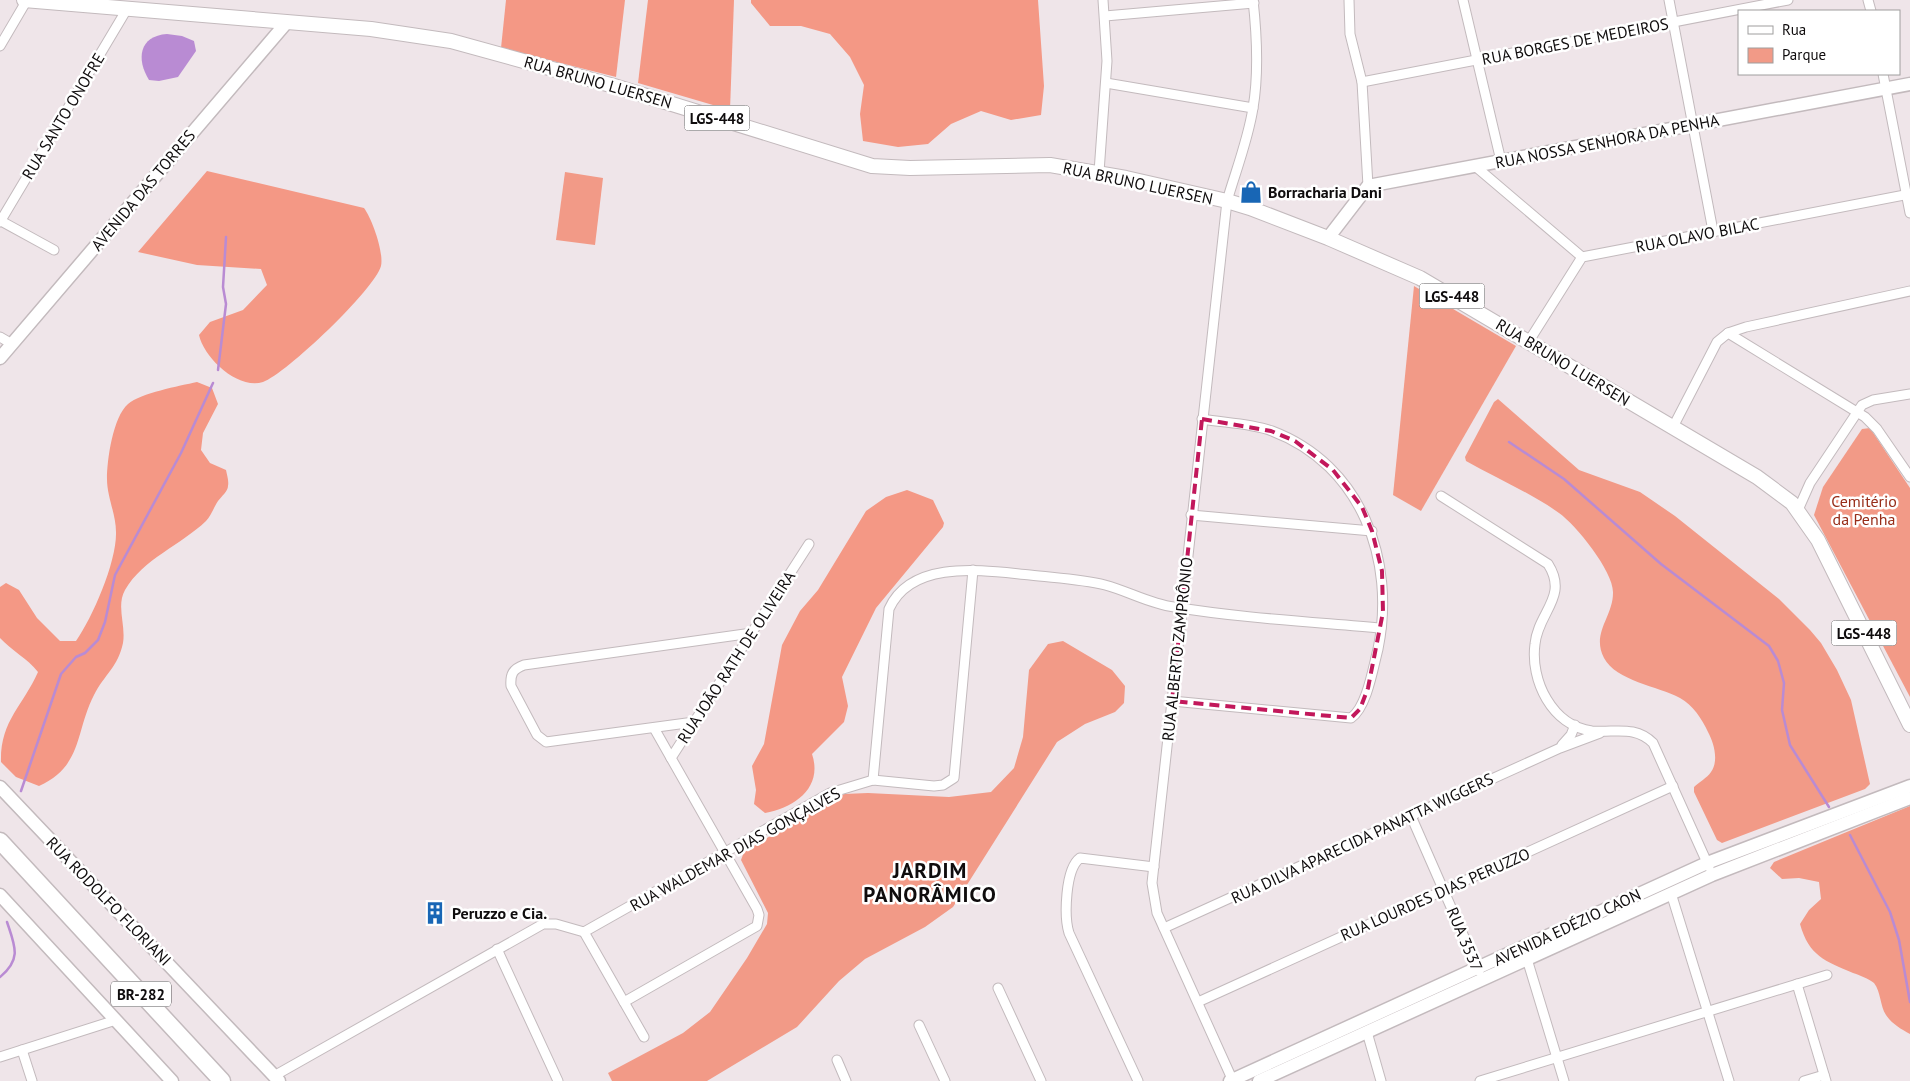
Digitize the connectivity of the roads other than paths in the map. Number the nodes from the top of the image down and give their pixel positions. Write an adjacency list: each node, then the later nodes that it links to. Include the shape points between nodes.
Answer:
1 (25, 0): 8 (main road, RUA BRUNO LUERSEN / LGS-448); 12 (street)
2 (1103, 0): 9 (street)
3 (1349, 0): 16 (street, via 1350,34)
4 (1463, 0): 13 (street)
5 (1669, 0): 11 (street)
6 (1788, 0): 11 (street, RUA BORGES DE MEDEIROS)
7 (1254, 2): 9 (street); 19 (street, RUA ALBERTO ZAMPRÔNIO, via 1257,68)
8 (127, 9): 10 (main road, RUA BRUNO LUERSEN / LGS-448); 28 (street, RUA SANTO ONOFRE)
9 (1105, 16): 15 (street)
10 (287, 22): 23 (main road, RUA BRUNO LUERSEN / LGS-448, via 412,34 481,48 872,166 1025,164); 37 (main road, AVENIDA DAS TORRES)
11 (1673, 22): 13 (street, RUA BORGES DE MEDEIROS); 20 (street)
12 (0, 46)
13 (1477, 60): 16 (street, RUA BORGES DE MEDEIROS); 21 (street)
14 (1882, 75): 18 (street)
15 (1106, 82): 19 (street); 23 (street)
16 (1362, 82): 24 (street)
17 (1910, 84): 18 (main road, RUA NOSSA SENHORA DA PENHA)
18 (1885, 88): 20 (main road, RUA NOSSA SENHORA DA PENHA); 25 (street)
19 (1253, 108): 26 (street, RUA ALBERTO ZAMPRÔNIO)
20 (1693, 125): 21 (main road, RUA NOSSA SENHORA DA PENHA); 29 (street)
21 (1501, 161): 22 (main road, RUA NOSSA SENHORA DA PENHA)
22 (1475, 166): 24 (main road, RUA NOSSA SENHORA DA PENHA); 32 (street)
23 (1099, 172): 26 (main road, RUA BRUNO LUERSEN / LGS-448)
24 (1368, 186): 30 (main road)
25 (1908, 194): 27 (street); 29 (street, RUA OLAVO BILAC)
26 (1226, 201): 30 (main road, RUA BRUNO LUERSEN / LGS-448); 41 (street, RUA ALBERTO ZAMPRÔNIO)
27 (1910, 212)
28 (0, 222): 31 (street)
29 (1713, 232): 32 (street, RUA OLAVO BILAC)
30 (1328, 238): 36 (main road, RUA BRUNO LUERSEN / LGS-448, via 1420,278)
31 (54, 250)
32 (1582, 257): 36 (street)
33 (1910, 291): 34 (street, via 1764,322)
34 (1728, 333): 40 (street); 42 (street, via 1717,342)
35 (0, 337): 37 (street)
36 (1529, 341): 42 (main road, RUA BRUNO LUERSEN / LGS-448)
37 (12, 344): 38 (main road, AVENIDA DAS TORRES)
38 (0, 358)
39 (1910, 394): 40 (street, via 1873,400)
40 (1855, 412): 43 (street, via 1871,422); 45 (street, via 1810,483)
41 (1202, 419): 46 (street, RUA ALBERTO ZAMPRÔNIO); 47 (street, via 1271,431 1314,454 1347,485 1362,507)
42 (1673, 427): 45 (main road, RUA BRUNO LUERSEN / LGS-448, via 1770,485)
43 (1910, 477)
44 (1441, 496): 55 (street, via 1541,558 1554,573 1556,590 1537,631 1534,668 1552,706)
45 (1798, 510): 56 (main road, RUA BRUNO LUERSEN / LGS-448, via 1818,540)
46 (1191, 515): 47 (street); 50 (street, RUA ALBERTO ZAMPRÔNIO)
47 (1372, 531): 51 (street, via 1382,571)
48 (809, 544): 52 (street, RUA JOÃO RATH DE OLIVEIRA)
49 (973, 570): 50 (street, via 1095,583 1158,604); 61 (street, via 952,570 917,582 899,592 893,601 887,620); 61 (street, RUA WALDEMAR DIAS GONÇALVES, via 955,772 949,782 934,786)
50 (1181, 608): 51 (street); 53 (street, RUA ALBERTO ZAMPRÔNIO)
51 (1381, 628): 53 (street, via 1368,688 1360,709 1351,718)
52 (752, 633): 54 (street, RUA JOÃO RATH DE OLIVEIRA); 57 (street, via 524,664 512,673 511,686 543,740 550,742)
53 (1172, 701): 69 (street, RUA ALBERTO ZAMPRÔNIO)
54 (694, 722): 57 (street); 60 (street, RUA JOÃO RATH DE OLIVEIRA)
55 (1575, 725): 58 (street); 59 (street)
56 (1910, 726)
57 (654, 728): 60 (street)
58 (1604, 731): 59 (street, RUA DILVA APARECIDA PANATTA WIGGERS); 62 (street, via 1630,730 1647,737 1658,752)
59 (1560, 748): 66 (street, RUA DILVA APARECIDA PANATTA WIGGERS)
60 (671, 758): 68 (street, RUA JOÃO RATH DE OLIVEIRA)
61 (873, 780): 68 (street, RUA WALDEMAR DIAS GONÇALVES, via 830,793)
62 (1673, 786): 70 (street); 71 (street, RUA LOURDES DIAS PERUZZO)
63 (1910, 786): 70 (main road, AVENIDA EDÉZIO CAON)
64 (0, 787): 94 (main road, RUA RODOLFO FLORIANI)
65 (1910, 798): 70 (main road, AVENIDA EDÉZIO CAON)
66 (1411, 816): 71 (street, RUA 3537); 74 (street, RUA DILVA APARECIDA PANATTA WIGGERS)
67 (0, 842): 98 (highway, BR-282)
68 (726, 853): 75 (street, RUA WALDEMAR DIAS GONÇALVES); 82 (street, RUA JOÃO RATH DE OLIVEIRA, via 757,909 757,926)
69 (1154, 867): 74 (street, RUA ALBERTO ZAMPRÔNIO, via 1154,898); 103 (street, via 1080,858 1072,867 1066,915 1069,933)
70 (1709, 869): 72 (main road, AVENIDA EDÉZIO CAON); 78 (main road, AVENIDA EDÉZIO CAON)
71 (1444, 890): 78 (street, RUA 3537); 83 (street, RUA LOURDES DIAS PERUZZO)
72 (1672, 893): 77 (main road, AVENIDA EDÉZIO CAON); 84 (street)
73 (0, 895): 85 (main road)
74 (1164, 928): 83 (street, RUA ALBERTO ZAMPRÔNIO)
75 (584, 932): 76 (street, via 543,924); 82 (street)
76 (498, 950): 94 (street); 99 (street)
77 (1527, 959): 78 (main road, AVENIDA EDÉZIO CAON); 91 (street)
78 (1480, 974): 87 (main road, AVENIDA EDÉZIO CAON); 104 (main road, AVENIDA EDÉZIO CAON)
79 (1827, 975): 80 (street)
80 (1797, 984): 84 (street); 95 (street)
81 (998, 988): 102 (street)
82 (624, 1002): 88 (street)
83 (1198, 1002): 104 (street, RUA ALBERTO ZAMPRÔNIO)
84 (1708, 1012): 91 (street); 109 (street)
85 (116, 1020): 89 (street); 97 (main road)
86 (919, 1025): 101 (street)
87 (1367, 1032): 93 (main road, AVENIDA EDÉZIO CAON); 106 (street)
88 (644, 1037)
89 (22, 1050): 90 (street); 96 (street)
90 (0, 1057)
91 (1557, 1057): 107 (street); 108 (street)
92 (837, 1060): 100 (street)
93 (1280, 1076): 105 (main road, AVENIDA EDÉZIO CAON)
94 (277, 1078)
95 (1825, 1078): 110 (street)
96 (32, 1081)
97 (172, 1081)
98 (222, 1081)
99 (558, 1081)
100 (846, 1081)
101 (945, 1081)
102 (1041, 1081)
103 (1138, 1081)
104 (1232, 1081)
105 (1259, 1081)
106 (1381, 1081)
107 (1480, 1081)
108 (1564, 1081)
109 (1729, 1081)
110 (1804, 1081)

